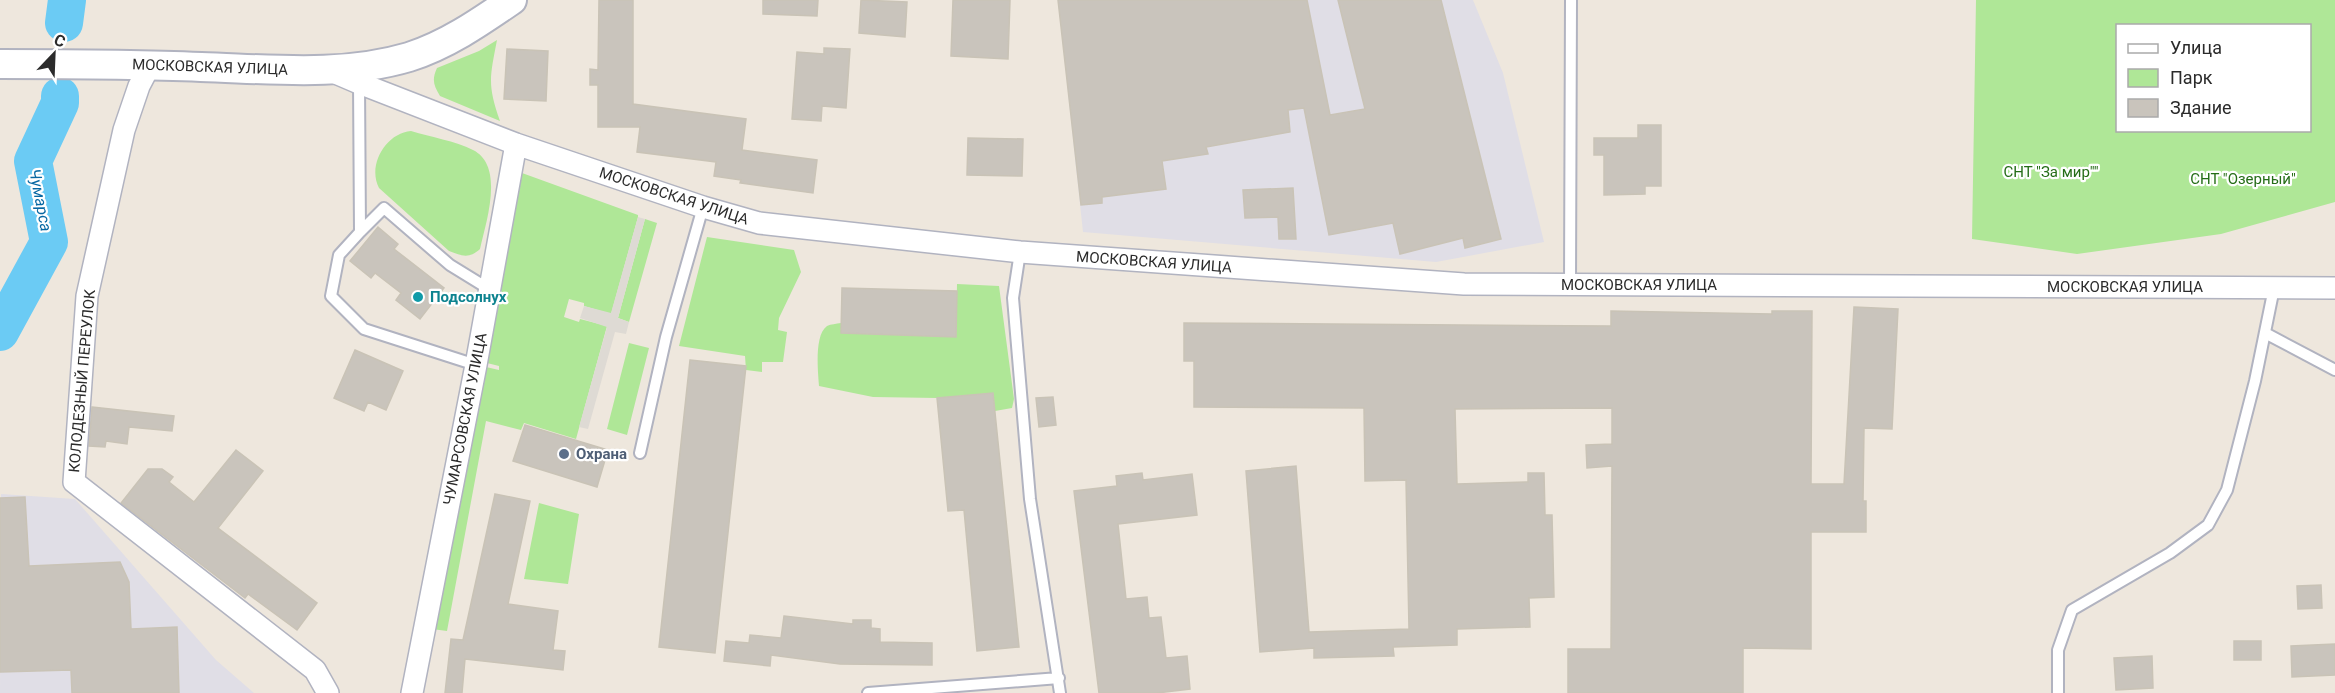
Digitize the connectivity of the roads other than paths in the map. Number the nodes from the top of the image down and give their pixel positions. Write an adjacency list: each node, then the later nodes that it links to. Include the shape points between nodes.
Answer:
1 (513, 0): 5 (main road, via 479,23 410,57)
2 (1570, 0): 11 (lane)
3 (0, 64): 4 (main road, МОСКОВСКАЯ УЛИЦА)
4 (150, 65): 5 (main road, МОСКОВСКАЯ УЛИЦА); 21 (street, КОЛОДЕЗНЫЙ ПЕРЕУЛОК, via 124,130 87,296 74,482 315,670)
5 (331, 71): 6 (street, МОСКОВСКАЯ УЛИЦА)
6 (359, 83): 7 (street, МОСКОВСКАЯ УЛИЦА); 9 (lane)
7 (516, 144): 8 (street, МОСКОВСКАЯ УЛИЦА); 14 (street, ЧУМАРСОВСКАЯ УЛИЦА)
8 (703, 207): 10 (street, МОСКОВСКАЯ УЛИЦА, via 759,223); 18 (lane, via 666,337)
9 (360, 232): 14 (lane, via 384,208 450,265); 16 (lane, via 339,255 331,296 364,329)
10 (1020, 252): 11 (street, МОСКОВСКАЯ УЛИЦА, via 1464,284); 19 (lane, via 1013,298 1030,499)
11 (1570, 285): 12 (street, МОСКОВСКАЯ УЛИЦА)
12 (2274, 288): 13 (street, МОСКОВСКАЯ УЛИЦА); 15 (lane)
13 (2335, 288)
14 (489, 289): 16 (street, ЧУМАРСОВСКАЯ УЛИЦА)
15 (2265, 333): 17 (lane); 25 (lane, via 2227,490 2208,525 2170,553 2072,610 2058,650)
16 (476, 365): 22 (street, ЧУМАРСОВСКАЯ УЛИЦА)
17 (2335, 370)
18 (640, 453)
19 (1059, 678): 20 (lane); 24 (lane)
20 (959, 690): 23 (lane)
21 (328, 693)
22 (412, 693)
23 (868, 693)
24 (1060, 693)
25 (2058, 693)

